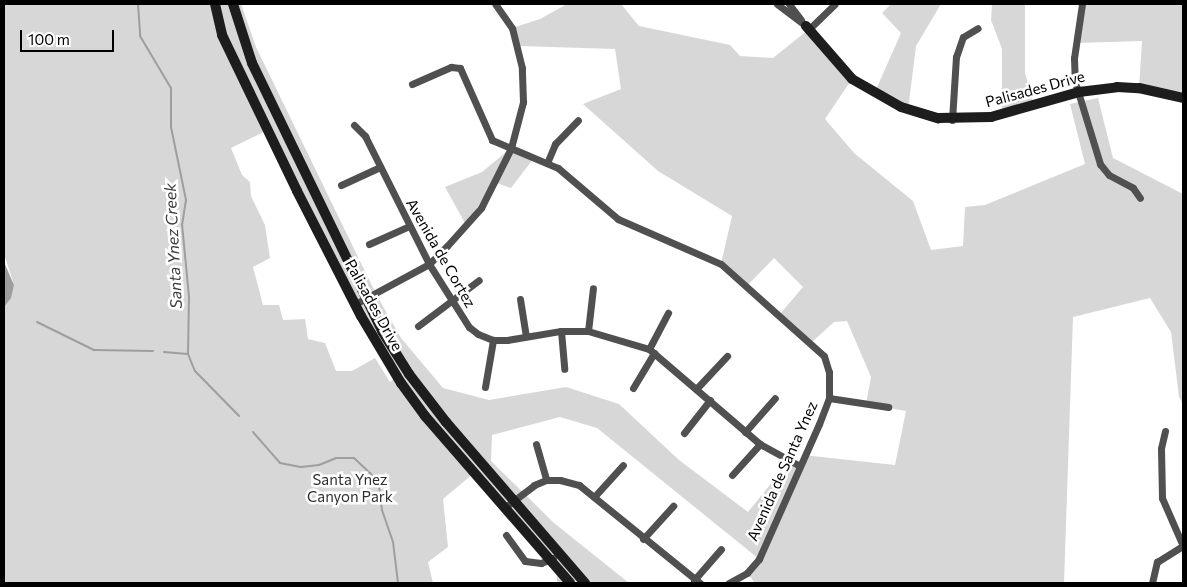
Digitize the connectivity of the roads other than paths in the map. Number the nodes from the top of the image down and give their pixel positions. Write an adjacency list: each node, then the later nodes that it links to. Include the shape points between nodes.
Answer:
1 (215, 4): 29 (street, Palisades Drive, via 222,35)
2 (233, 4): 26 (street, Palisades Drive, via 252,63)
3 (495, 4): 16 (street, via 512,28 522,68 523,102)
4 (777, 4): 8 (street, Palisades Drive)
5 (789, 4): 8 (street, Palisades Drive)
6 (835, 4): 8 (street)
7 (1082, 4): 11 (street, via 1074,58)
8 (807, 28): 14 (street, Palisades Drive, via 852,79 874,94 918,113)
9 (978, 28): 14 (street, via 964,37 956,57)
10 (412, 84): 16 (street, Avenida de Santa Ynez, via 451,67 460,68 492,140)
11 (1079, 92): 12 (street, Palisades Drive, via 1139,88); 14 (street, Palisades Drive, via 1016,112); 20 (street, via 1100,164 1109,175 1133,188)
12 (1183, 98)
13 (578, 120): 17 (street, via 555,144)
14 (952, 120)
15 (354, 125): 18 (street, Avenida de Cortez, via 365,136)
16 (511, 148): 17 (street, Avenida de Santa Ynez); 23 (street, via 481,208)
17 (547, 163): 45 (street, Avenida de Santa Ynez, via 558,168 618,219 721,264 824,356 829,372)
18 (380, 167): 19 (street); 21 (street, Avenida de Cortez)
19 (342, 185)
20 (1140, 198)
21 (407, 227): 22 (street); 23 (street, Avenida de Cortez)
22 (369, 244)
23 (429, 264): 26 (street); 28 (street, Avenida de Cortez)
24 (479, 280): 28 (street)
25 (593, 288): 33 (street)
26 (367, 299): 29 (street); 39 (street, Palisades Drive)
27 (520, 299): 34 (street)
28 (452, 302): 31 (street); 35 (street, Avenida de Cortez, via 469,326)
29 (355, 304): 40 (street, Palisades Drive)
30 (668, 313): 36 (street)
31 (418, 326)
32 (562, 331): 33 (street); 34 (street); 38 (street)
33 (588, 331): 36 (street)
34 (526, 336): 35 (street)
35 (494, 340): 41 (street)
36 (651, 351): 42 (street); 43 (street)
37 (726, 356): 43 (street)
38 (564, 369)
39 (409, 374): 40 (street); 58 (street, Palisades Drive)
40 (399, 380): 60 (street, Palisades Drive, via 425,416)
41 (485, 387)
42 (633, 388)
43 (697, 388): 46 (street)
44 (775, 398): 49 (street)
45 (829, 398): 47 (street); 54 (street, Avenida de Santa Ynez)
46 (710, 400): 49 (street); 50 (street)
47 (888, 407)
48 (1165, 431): 63 (street, via 1161,449 1162,498)
49 (745, 432): 52 (street)
50 (684, 433)
51 (536, 444): 56 (street)
52 (760, 444): 54 (street); 55 (street)
53 (623, 465): 57 (street)
54 (798, 465): 70 (street, Avenida de Santa Ynez, via 759,559 747,573)
55 (732, 475)
56 (546, 480): 57 (street, via 579,485); 58 (street)
57 (594, 497): 62 (street)
58 (514, 500): 60 (street); 65 (street, Palisades Drive)
59 (673, 506): 62 (street)
60 (504, 508): 66 (street, Palisades Drive)
61 (506, 535): 66 (street, via 525,560 532,564)
62 (643, 539): 67 (street)
63 (1183, 546): 71 (street, via 1157,562)
64 (721, 549): 67 (street)
65 (559, 553): 66 (street); 69 (street, Palisades Drive)
66 (550, 560): 68 (street, Palisades Drive)
67 (697, 582)
68 (570, 583)
69 (585, 583)
70 (729, 583)
71 (1152, 583)

